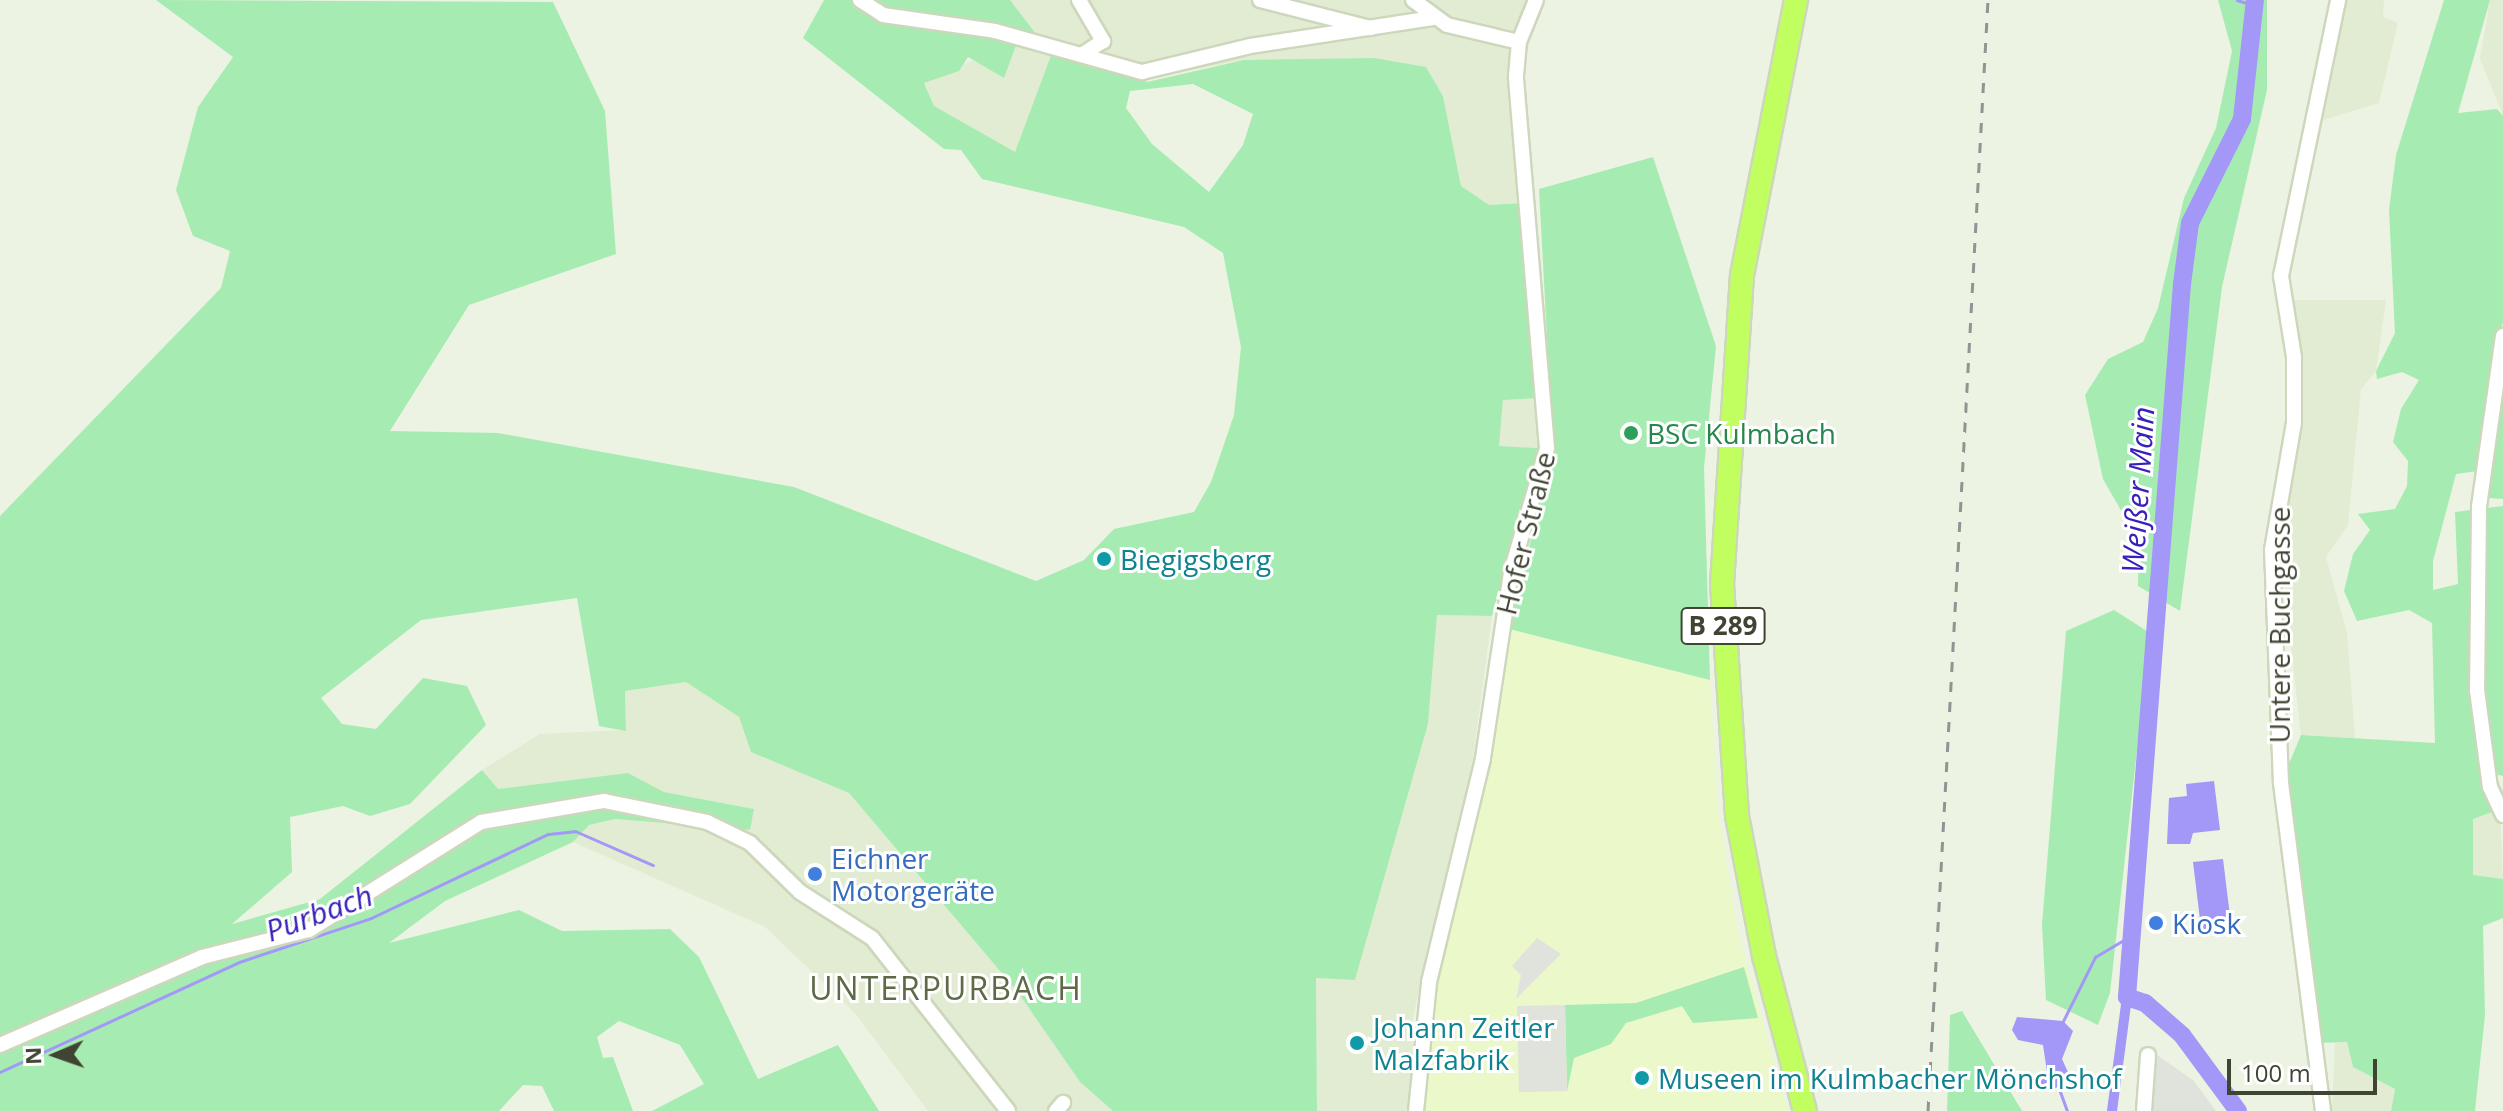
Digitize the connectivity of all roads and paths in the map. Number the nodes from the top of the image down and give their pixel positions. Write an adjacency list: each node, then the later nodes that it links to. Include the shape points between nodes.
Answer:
1 (860, 0): 11 (street, via 883,15 995,31)
2 (1079, 0): 11 (street, via 1103,41)
3 (1260, 0): 9 (street)
4 (1413, 0): 8 (street)
5 (1536, 0): 10 (street, Hofer Straße)
6 (1796, 0): 18 (highway, B 289, via 1742,275 1722,584 1737,816 1764,956)
7 (2338, 0): 20 (street, Untere Buchgasse, via 2281,276 2294,357 2294,422 2272,550 2281,783)
8 (1433, 18): 9 (street); 10 (street)
9 (1370, 28): 11 (street, via 1250,46 1142,72)
10 (1519, 42): 17 (street, Hofer Straße, via 1547,448 1511,572 1483,758 1421,1022)
11 (1083, 54)
12 (2503, 336): 13 (street, via 2479,506 2477,678 2490,787)
13 (2503, 815)
14 (0, 1045): 16 (street, via 202,957 309,930 481,822 595,801 669,812 736,833 800,892 872,938)
15 (2148, 1055): 19 (street)
16 (1008, 1111)
17 (1416, 1111)
18 (1805, 1111)
19 (2144, 1111)
20 (2323, 1111)

